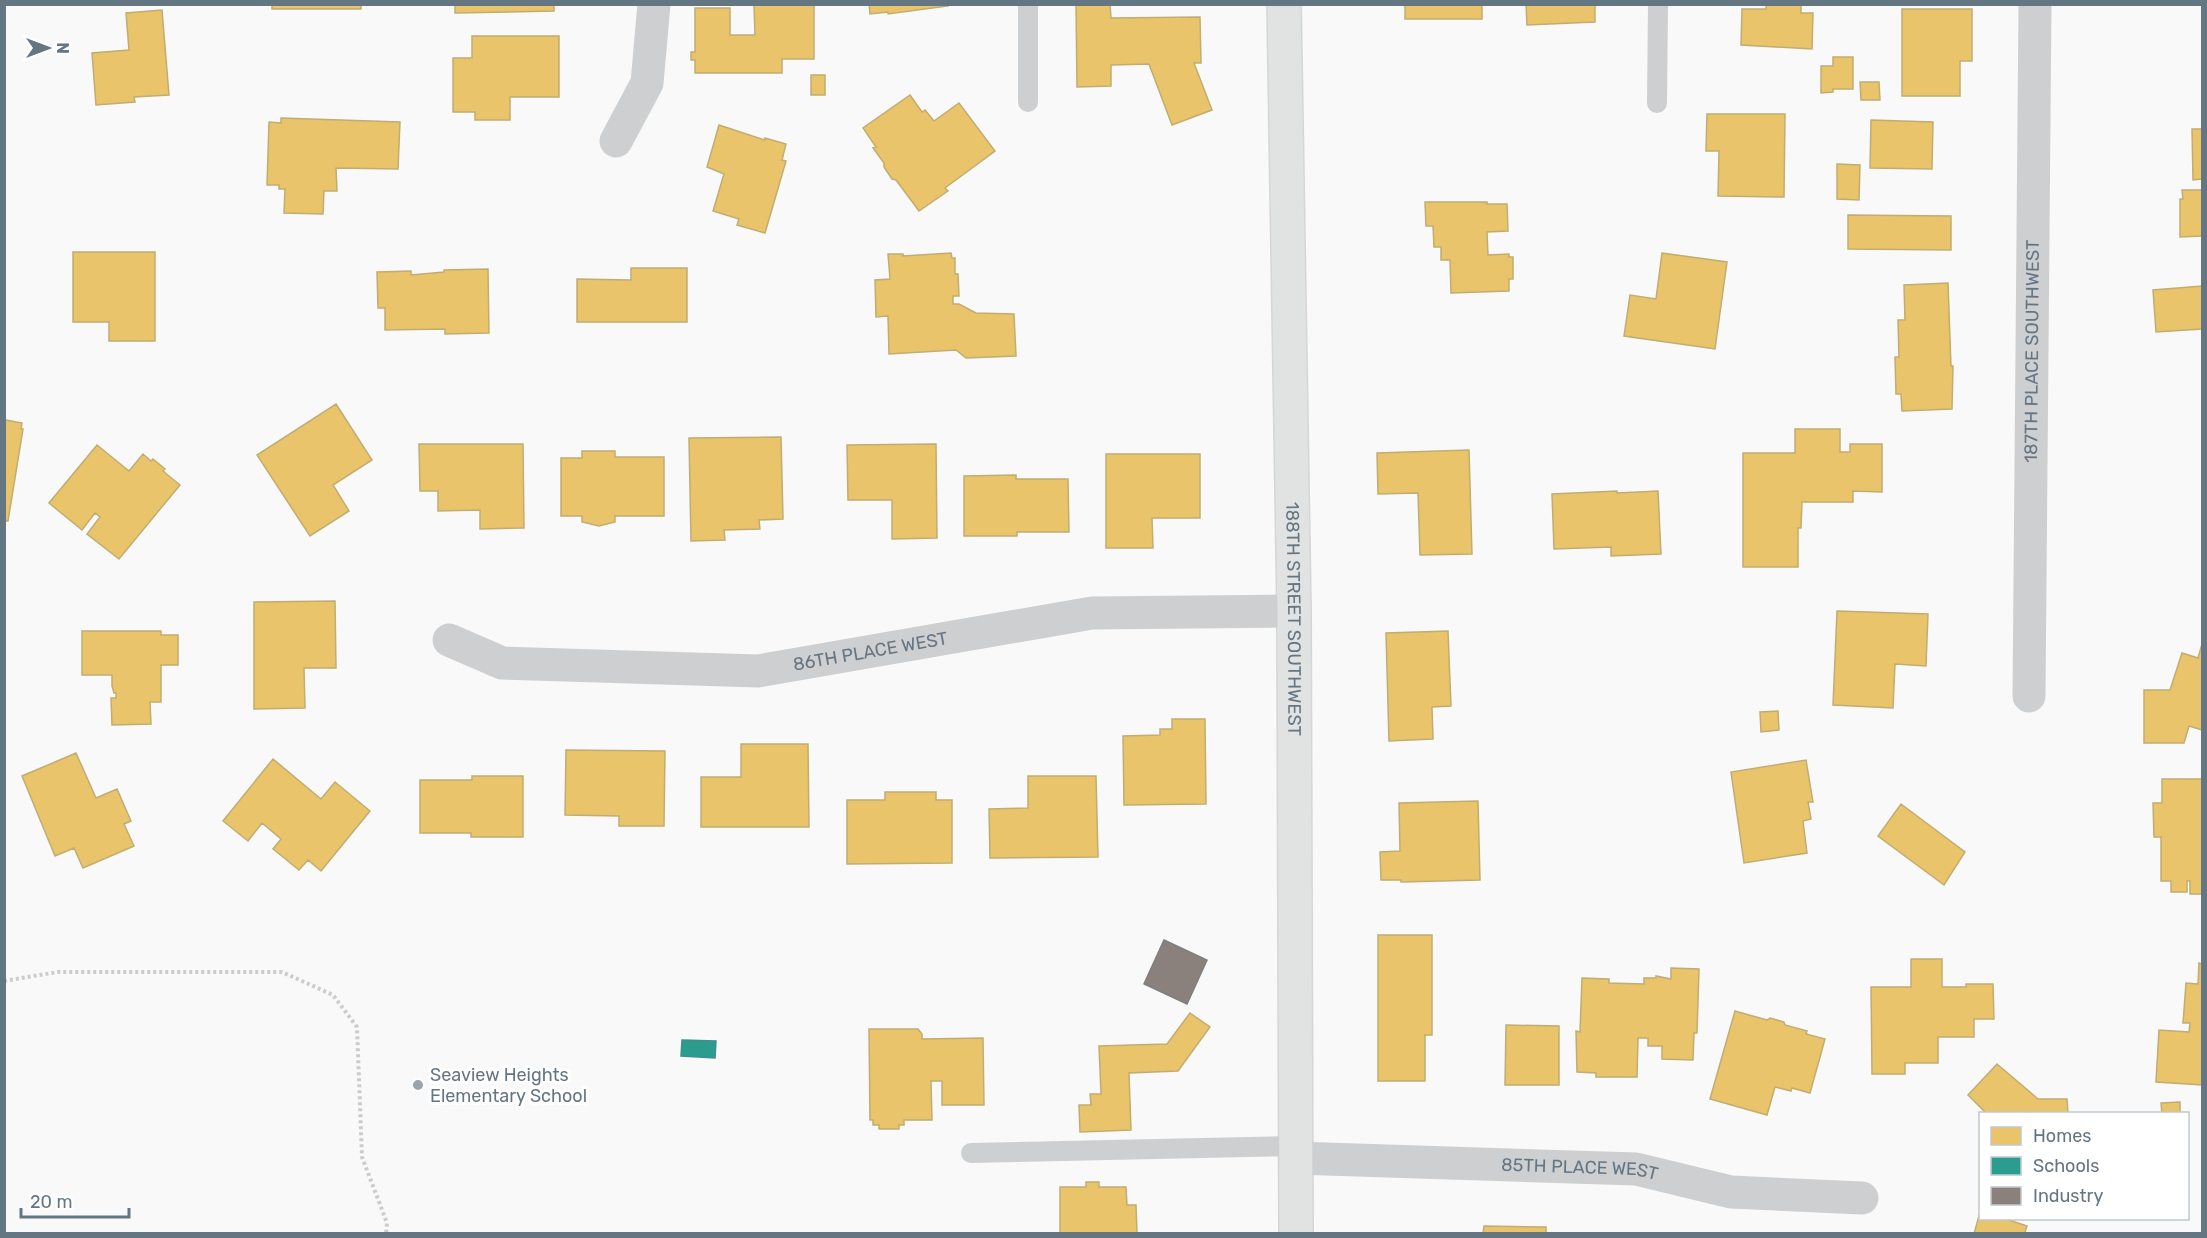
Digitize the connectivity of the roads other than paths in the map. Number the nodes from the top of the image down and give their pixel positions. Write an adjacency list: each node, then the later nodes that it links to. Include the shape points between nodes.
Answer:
1 (654, 4): 8 (street, via 647,83)
2 (1028, 4): 6 (lane)
3 (1284, 4): 9 (street, 188TH STREET SOUTHWEST)
4 (1658, 4): 7 (lane)
5 (2035, 4): 11 (street, 187TH PLACE SOUTHWEST)
6 (1028, 102)
7 (1657, 103)
8 (616, 141)
9 (1293, 611): 10 (street, 86TH PLACE WEST, via 1092,613 758,671 502,663); 12 (street, 188TH STREET SOUTHWEST)
10 (448, 640)
11 (2029, 696)
12 (1295, 1152): 13 (lane); 14 (street, 85TH PLACE WEST, via 1636,1169 1731,1192); 15 (street, 188TH STREET SOUTHWEST)
13 (971, 1153)
14 (1862, 1198)
15 (1296, 1233)

